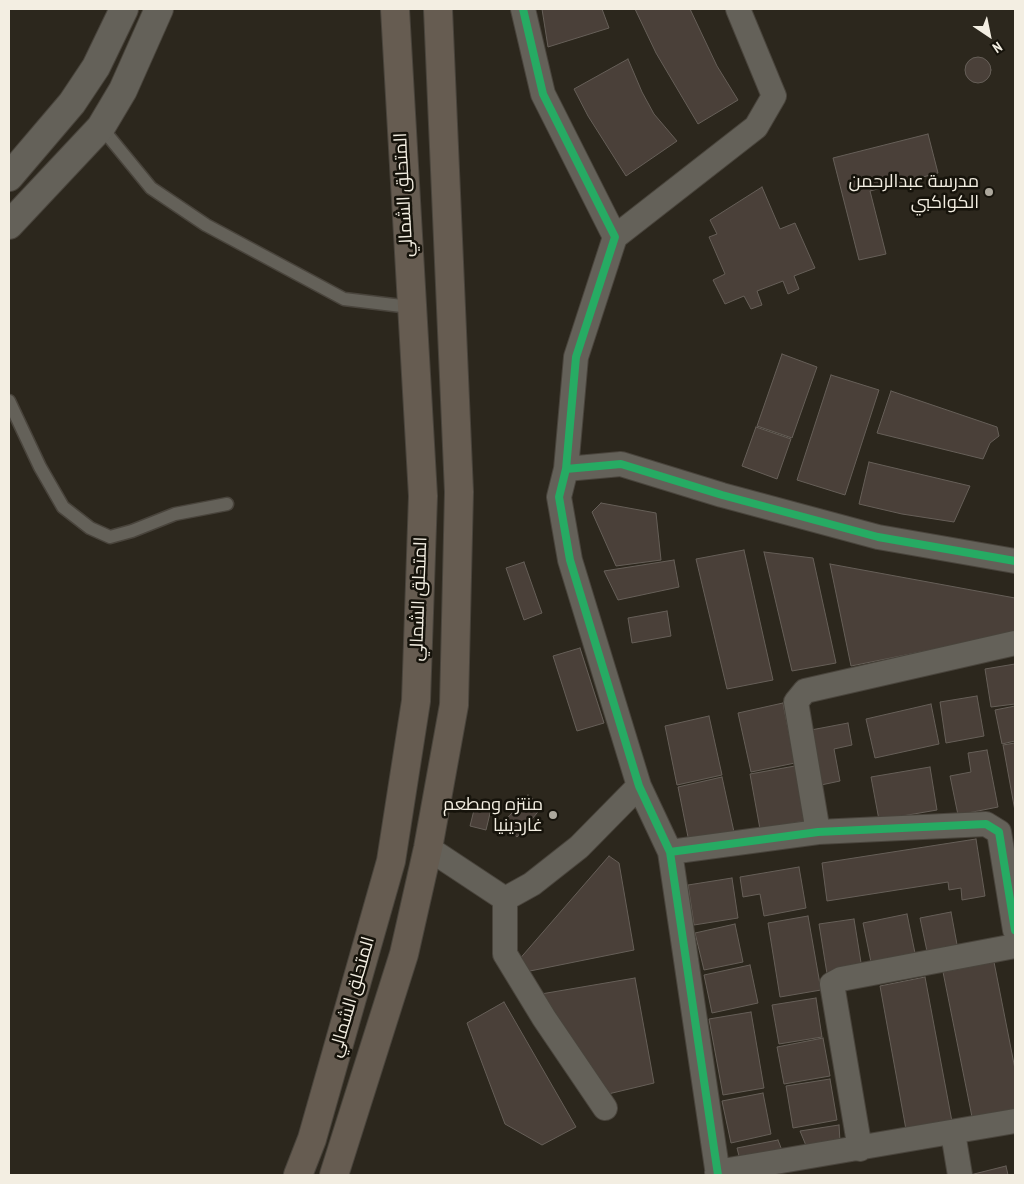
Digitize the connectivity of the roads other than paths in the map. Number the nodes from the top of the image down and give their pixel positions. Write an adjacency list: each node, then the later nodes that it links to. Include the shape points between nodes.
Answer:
1 (124, 9): 8 (main road, via 96,67 72,103)
2 (159, 9): 7 (main road, via 123,90)
3 (395, 9): 11 (highway, المتحلق الشمالي)
4 (438, 9): 19 (highway, المتحلق الشمالي, via 459,492 454,705)
5 (523, 9): 10 (street, via 543,94)
6 (738, 9): 10 (street, via 774,96 756,127)
7 (101, 127): 9 (main road); 11 (lane, via 151,188 206,225 344,299)
8 (9, 177)
9 (9, 225)
10 (615, 237): 13 (street, via 576,357)
11 (410, 307): 29 (highway, المتحلق الشمالي, via 423,496 416,701 391,860 312,1139)
12 (9, 401): 14 (lane, via 63,507 90,528 110,537 175,514)
13 (566, 469): 15 (street, via 621,464 878,537); 17 (street, via 559,496 570,560)
14 (227, 504)
15 (1015, 561)
16 (1015, 643): 18 (street, via 805,691 796,702)
17 (639, 786): 20 (street); 21 (street, via 579,847 532,884)
18 (818, 832): 20 (street); 22 (street, via 986,824 998,832)
19 (428, 848): 21 (street); 30 (highway, المتحلق الشمالي, via 404,954)
20 (670, 852): 28 (street)
21 (505, 899): 24 (street, via 505,954)
22 (1015, 930)
23 (1015, 946): 27 (street, via 841,979 832,984)
24 (605, 1108)
25 (1015, 1122): 26 (street)
26 (953, 1133): 27 (street); 31 (street)
27 (860, 1149): 28 (street)
28 (717, 1174)
29 (298, 1175)
30 (334, 1175)
31 (960, 1175)

